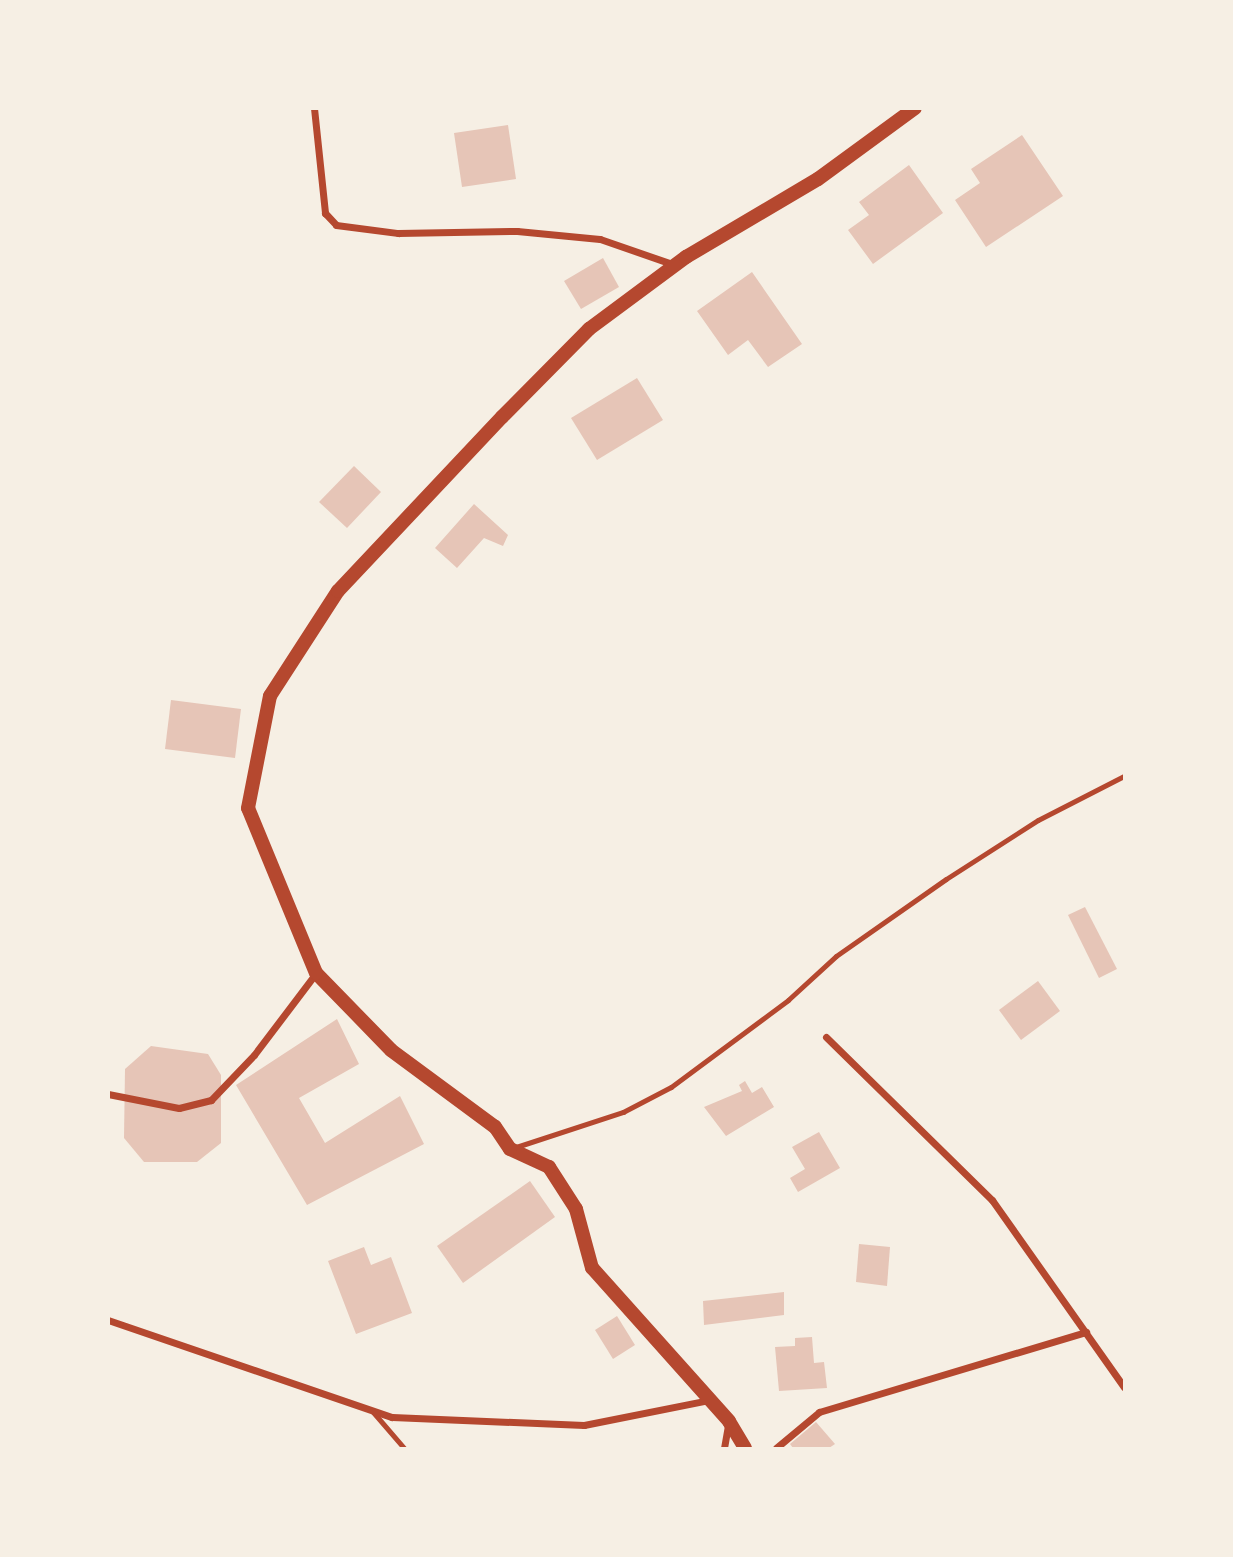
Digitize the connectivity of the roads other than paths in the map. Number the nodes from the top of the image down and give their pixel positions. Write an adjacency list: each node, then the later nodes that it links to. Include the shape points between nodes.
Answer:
1 (313, 108): 3 (street, via 325,213 336,225 398,233 517,231 600,239)
2 (915, 108): 3 (main road, via 818,179)
3 (676, 265): 5 (main road, via 589,329 502,416 338,591 270,696 247,808)
4 (1125, 776): 8 (lane, via 1038,820 946,879 836,956 788,1000 671,1087 623,1112)
5 (316, 973): 7 (street, via 254,1055 211,1100 179,1108); 8 (main road, via 391,1050 495,1127)
6 (826, 1037): 10 (street, via 992,1200)
7 (108, 1094)
8 (510, 1149): 12 (main road, via 549,1167 576,1209 592,1268)
9 (108, 1320): 13 (street)
10 (1086, 1332): 11 (street); 18 (street, via 819,1412)
11 (1125, 1387)
12 (709, 1400): 13 (street, via 584,1425 392,1417); 14 (main road)
13 (371, 1409): 15 (lane)
14 (729, 1421): 16 (street); 17 (main road)
15 (404, 1448)
16 (724, 1448)
17 (745, 1448)
18 (776, 1448)

